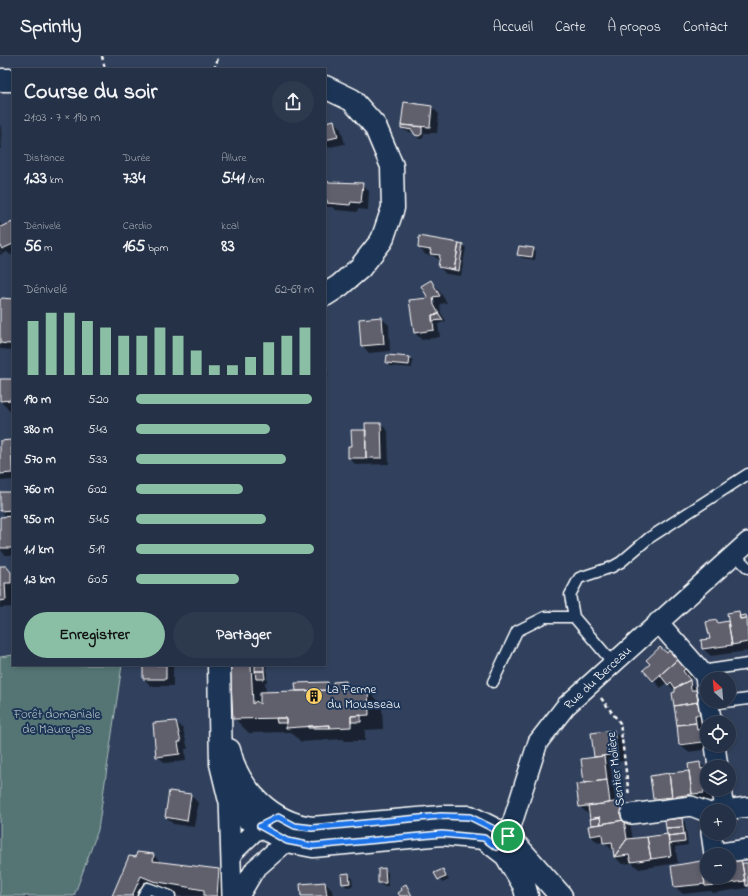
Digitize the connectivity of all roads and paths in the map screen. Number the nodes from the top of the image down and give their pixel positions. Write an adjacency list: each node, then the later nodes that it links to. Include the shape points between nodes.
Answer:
1 (102, 56): 3 (path)
2 (219, 56): 4 (path)
3 (105, 68)
4 (214, 68)
5 (0, 80): 6 (street)
6 (12, 80)
7 (326, 87): 8 (street, via 352,100 375,126 392,166 393,208 382,240 360,268)
8 (326, 294)
9 (748, 474): 12 (lane, via 649,538 622,562 579,578 570,595)
10 (741, 548): 11 (lane); 13 (street, Rue du Berceau)
11 (748, 568)
12 (574, 617): 14 (lane); 18 (lane, via 545,617 517,631)
13 (658, 622): 14 (street, Rue du Berceau); 17 (street)
14 (613, 663): 19 (street, Rue du Berceau)
15 (748, 664): 17 (lane)
16 (219, 666): 22 (street)
17 (701, 671)
18 (493, 682)
19 (590, 684): 27 (path, Sentier Molière, via 620,723); 31 (street, Rue du Berceau, via 566,706 538,742)
20 (736, 700): 21 (lane)
21 (748, 700)
22 (220, 708): 23 (street, via 221,764); 28 (street, via 232,764)
23 (229, 797): 28 (street, via 245,817); 33 (street)
24 (748, 807): 26 (street)
25 (700, 808): 27 (street, via 691,806)
26 (736, 808)
27 (631, 814)
28 (269, 822): 30 (street); 31 (street, via 312,828 441,816 470,817); 33 (street)
29 (712, 840): 32 (street, via 714,854)
30 (287, 841): 31 (street, via 313,846 442,834); 37 (street, via 255,869)
31 (502, 842): 38 (street, via 506,855); 39 (street)
32 (748, 849)
33 (230, 854): 36 (street)
34 (143, 896): 35 (lane, via 148,888)
35 (170, 896)
36 (232, 896)
37 (238, 896)
38 (528, 896)
39 (560, 896)

